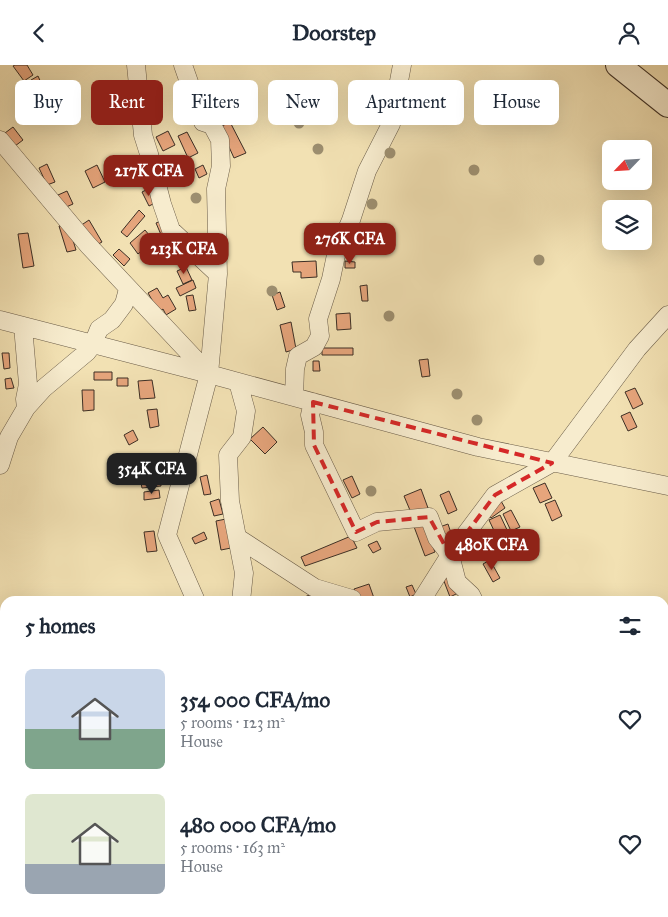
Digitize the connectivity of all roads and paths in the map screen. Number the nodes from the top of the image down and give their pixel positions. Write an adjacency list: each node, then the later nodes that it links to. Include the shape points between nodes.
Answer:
1 (136, 65): 7 (street, via 143,135 171,230)
2 (183, 65): 7 (street, via 203,122 212,125 220,140 221,166 216,189)
3 (402, 65): 15 (street, via 391,124 367,171 336,255 318,319 320,336 314,347 298,356)
4 (618, 65): 5 (main road)
5 (668, 105)
6 (0, 140): 8 (street)
7 (218, 274): 13 (street)
8 (128, 289): 12 (street, via 124,304 112,320 99,329); 13 (street)
9 (668, 315): 18 (street, via 637,349)
10 (0, 320): 11 (street)
11 (23, 326): 12 (street); 17 (street, via 28,384)
12 (93, 344): 13 (street); 17 (street)
13 (209, 374): 14 (street); 23 (street, via 167,535)
14 (238, 382): 15 (street); 21 (street, via 246,411 242,437 228,455 230,501)
15 (294, 397): 16 (street)
16 (313, 402): 18 (street, via 478,447); 22 (street, via 310,415 314,445 356,532 376,522 428,517 437,538)
17 (26, 408): 19 (street, via 9,437)
18 (552, 463): 20 (street); 22 (street, via 496,495)
19 (0, 465)
20 (668, 487)
21 (238, 538): 24 (street, via 244,573); 25 (street, via 315,588)
22 (450, 555): 26 (street); 27 (street, via 457,581)
23 (194, 596)
24 (242, 596)
25 (342, 596)
26 (424, 596)
27 (472, 596)

